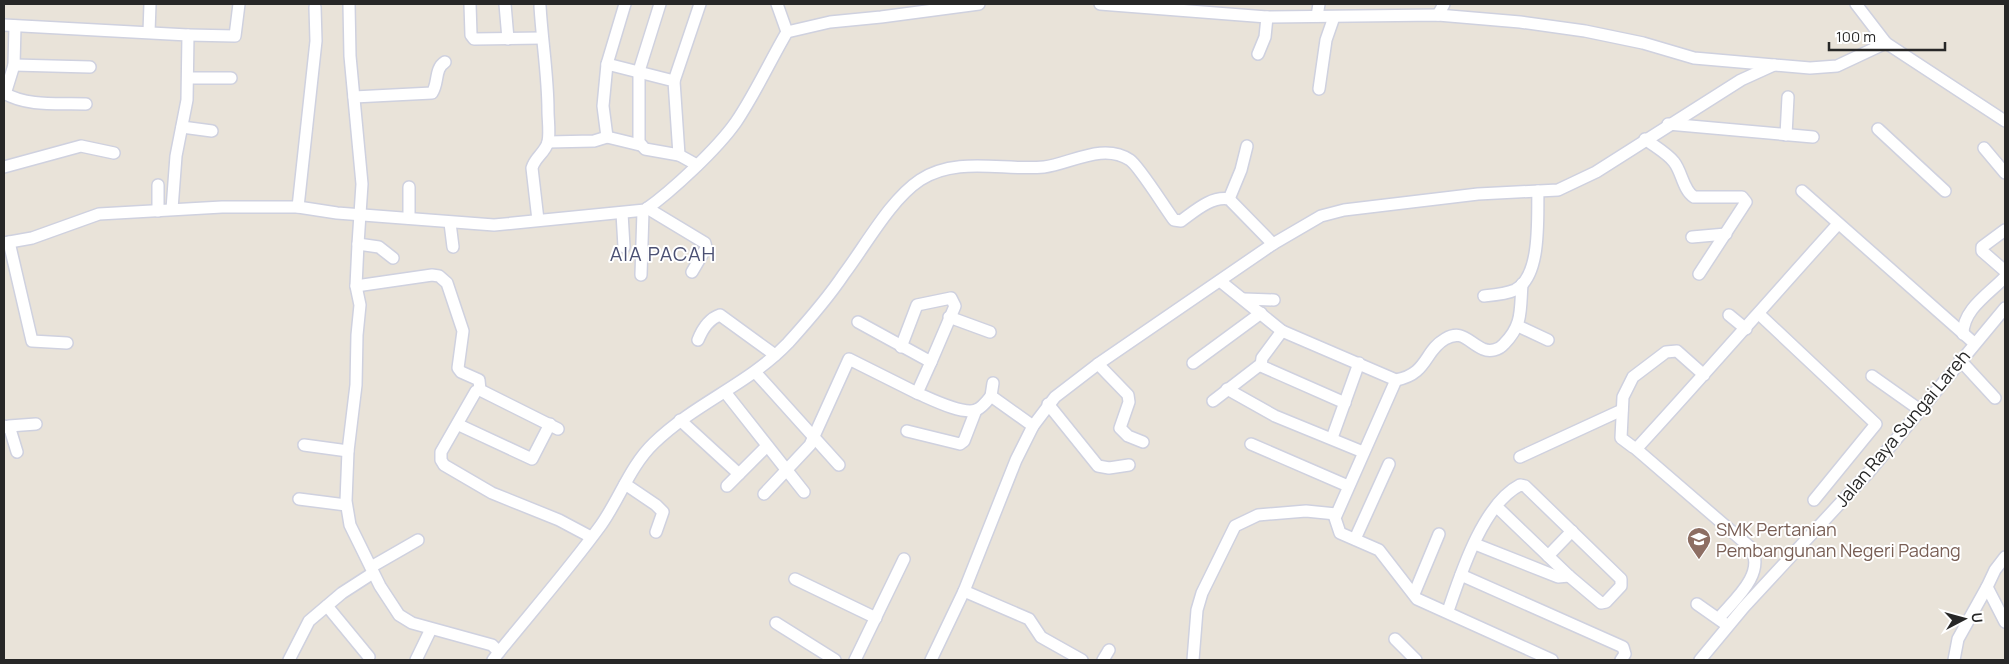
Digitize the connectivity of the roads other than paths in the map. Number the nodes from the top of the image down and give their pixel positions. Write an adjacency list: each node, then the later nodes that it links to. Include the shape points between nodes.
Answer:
1 (150, 4): 24 (street)
2 (239, 4): 26 (street, via 235,36)
3 (349, 4): 42 (street)
4 (470, 4): 28 (street, via 472,38)
5 (505, 4): 28 (street)
6 (625, 4): 32 (street)
7 (660, 4): 36 (street)
8 (700, 4): 39 (street)
9 (777, 4): 25 (street)
10 (979, 4): 25 (street, via 830,22)
11 (1100, 4): 17 (street)
12 (1319, 4): 21 (street)
13 (1444, 4): 19 (street)
14 (1856, 4): 29 (street)
15 (540, 6): 27 (street)
16 (315, 7): 69 (street, via 316,41)
17 (1187, 7): 20 (street)
18 (1367, 9): 19 (street); 22 (street)
19 (1438, 15): 34 (street, via 1585,31 1694,58)
20 (1267, 16): 21 (street); 30 (street, via 1265,37)
21 (1317, 16): 22 (street)
22 (1334, 17): 40 (street, via 1326,40)
23 (9, 26): 24 (street); 33 (street)
24 (149, 32): 26 (street)
25 (788, 32): 60 (street, via 735,123)
26 (188, 35): 37 (street)
27 (542, 38): 28 (street); 54 (street, via 548,86)
28 (508, 39)
29 (1886, 43): 34 (street, via 1831,67); 45 (street)
30 (1258, 54)
31 (444, 62): 42 (street, via 439,66 432,93)
32 (607, 64): 36 (street); 51 (street, via 603,106)
33 (14, 65): 35 (street); 41 (street)
34 (1774, 65): 46 (street, via 1741,80)
35 (90, 67)
36 (639, 71): 39 (street); 55 (street)
37 (188, 78): 38 (street); 47 (street)
38 (231, 78)
39 (674, 82): 59 (street)
40 (1319, 89)
41 (5, 93): 44 (street, via 16,100 28,102)
42 (354, 97): 74 (street, via 362,184)
43 (1788, 97): 50 (street)
44 (86, 104)
45 (2005, 121)
46 (1668, 124): 50 (street); 53 (street)
47 (182, 127): 49 (street); 70 (street, via 173,175)
48 (1878, 129): 67 (street)
49 (212, 131)
50 (1786, 135): 52 (street)
51 (606, 137): 54 (street, via 594,141); 55 (street)
52 (1813, 137)
53 (1645, 139): 65 (street, via 1596,172 1558,190); 80 (street, via 1673,160 1687,190 1694,197 1744,199 1745,205)
54 (548, 142): 76 (street, via 532,168)
55 (640, 145): 59 (street, via 645,150)
56 (1247, 146): 68 (street)
57 (1984, 148): 62 (street)
58 (114, 153): 61 (street, via 81,146)
59 (679, 155): 60 (street)
60 (697, 164): 71 (street, via 658,202)
61 (4, 167)
62 (2005, 173)
63 (158, 185): 72 (street)
64 (409, 187): 75 (street)
65 (1538, 191): 84 (street, via 1478,194 1344,210 1321,216); 94 (street, via 1535,257)
66 (1802, 191): 78 (street)
67 (1945, 191)
68 (1229, 198): 84 (street); 115 (street, via 1220,197 1181,221 1174,220 1130,160 1099,154 1080,156 1046,167 968,166 937,172 904,194 844,275)
69 (298, 207): 70 (street); 74 (street)
70 (172, 209): 72 (street)
71 (645, 210): 73 (street); 89 (street, via 705,242 706,248); 91 (street)
72 (158, 211): 82 (street, via 88,216 53,231)
73 (622, 213): 76 (street); 86 (street)
74 (360, 214): 75 (street); 83 (street)
75 (409, 218): 77 (street)
76 (538, 220): 77 (street, via 494,225)
77 (450, 223): 85 (street)
78 (1838, 224): 101 (street); 109 (street)
79 (2005, 230): 88 (street, via 1982,247 1982,251)
80 (1726, 234): 81 (street); 90 (street)
81 (1692, 237)
82 (7, 242): 112 (street, via 32,341)
83 (358, 244): 87 (street, via 379,247); 95 (street)
84 (1273, 244): 93 (street)
85 (453, 247)
86 (624, 247)
87 (393, 258)
88 (2005, 271)
89 (692, 272)
90 (1699, 274)
91 (641, 275)
92 (2005, 277): 109 (street, via 1969,311 1964,320)
93 (1220, 281): 97 (street); 120 (street)
94 (1522, 284): 96 (street, via 1507,292); 105 (street)
95 (356, 286): 128 (street, via 432,275 443,278 463,331 458,368 478,380); 152 (street, via 360,305 356,385)
96 (1484, 296)
97 (1244, 299): 98 (street); 100 (street)
98 (1274, 300)
99 (2005, 308): 113 (street, Jalan Raya Sungai Lareh)
100 (1261, 313): 107 (street); 118 (street)
101 (1759, 314): 106 (street); 167 (street, via 1876,424)
102 (1729, 315): 106 (street)
103 (949, 318): 108 (street); 114 (street, via 955,306 951,298 918,305); 117 (street)
104 (858, 322): 114 (street)
105 (1518, 326): 111 (street); 125 (street, via 1508,341 1494,350 1483,349 1465,336 1452,336 1441,342 1421,368)
106 (1746, 329): 123 (street)
107 (1282, 330): 119 (street); 121 (street)
108 (990, 332)
109 (1964, 334): 113 (street)
110 (698, 340): 115 (street, via 703,328 720,315)
111 (1548, 340)
112 (67, 343)
113 (1974, 343): 116 (street, Jalan Raya Sungai Lareh)
114 (901, 346): 117 (street)
115 (775, 355): 122 (street)
116 (1960, 360): 132 (street); 138 (street, Jalan Raya Sungai Lareh)
117 (930, 362): 130 (street)
118 (1193, 363)
119 (1359, 363): 125 (street); 134 (street)
120 (1098, 364): 135 (street); 147 (street, via 1128,395 1129,402 1120,428 1128,436)
121 (1261, 364): 127 (street); 134 (street, via 1263,368)
122 (756, 373): 129 (street); 145 (street)
123 (1704, 375): 137 (street, via 1677,351 1666,352 1633,377); 151 (street)
124 (1872, 376): 138 (street)
125 (1396, 380): 154 (street, via 1377,428)
126 (993, 383): 131 (street)
127 (1227, 389): 133 (street); 146 (street, via 1275,416)
128 (480, 390): 141 (street); 141 (street, via 554,426 532,459)
129 (725, 392): 139 (street); 150 (street)
130 (917, 393): 136 (street, via 950,407); 145 (street, via 849,359)
131 (991, 396): 136 (street); 143 (street)
132 (1995, 398)
133 (1213, 401)
134 (1346, 403): 146 (street)
135 (1048, 404): 143 (street); 158 (street, via 1098,466)
136 (976, 410): 144 (street, via 960,444)
137 (1622, 410): 151 (street, via 1621,438); 155 (street)
138 (1920, 410): 192 (street, Jalan Raya Sungai Lareh, via 1869,472)
139 (680, 420): 160 (street); 161 (street, via 653,444)
140 (36, 424): 142 (street)
141 (458, 424): 174 (street, via 441,452 444,465 492,493 559,520)
142 (6, 426): 153 (street)
143 (1033, 426): 186 (street, via 1016,460)
144 (907, 431)
145 (814, 438): 157 (street); 159 (street)
146 (1332, 438): 154 (street)
147 (1143, 442)
148 (1251, 444): 163 (street)
149 (304, 445): 152 (street)
150 (767, 446): 159 (street); 160 (street)
151 (1635, 448): 192 (street, via 1754,553 1755,566 1750,580)
152 (348, 451): 168 (street)
153 (16, 452)
154 (1363, 452): 163 (street)
155 (1520, 457)
156 (1389, 464): 175 (street)
157 (839, 465)
158 (1129, 465)
159 (786, 469): 164 (street); 165 (street)
160 (739, 474): 162 (street)
161 (625, 484): 172 (street, via 663,512); 174 (street)
162 (727, 486)
163 (1348, 486): 170 (street)
164 (804, 492)
165 (764, 494)
166 (299, 499): 168 (street)
167 (1814, 500)
168 (346, 506): 181 (street, via 350,525)
169 (1496, 506): 171 (street, via 1518,485 1525,486); 177 (street); 178 (street)
170 (1336, 514): 175 (street, via 1340,533); 208 (street, via 1306,511 1258,515 1235,526 1202,593 1197,610)
171 (1572, 531): 178 (street); 183 (street, via 1622,584 1602,603)
172 (656, 532)
173 (1439, 534): 187 (street)
174 (591, 538): 198 (street)
175 (1354, 539): 187 (street, via 1379,550)
176 (418, 540): 181 (street)
177 (1475, 544): 182 (street); 183 (street, via 1558,577)
178 (1548, 556): 183 (street)
179 (2005, 557): 185 (street)
180 (904, 559): 191 (street)
181 (372, 570): 189 (street); 195 (street, via 399,614 412,623)
182 (1461, 575): 190 (street); 210 (street, via 1623,647 1626,654)
183 (1569, 576)
184 (795, 579): 191 (street)
185 (1987, 586): 193 (street); 212 (street, via 1958,639)
186 (964, 591): 205 (street); 206 (street, via 1029,619 1041,637)
187 (1414, 594): 190 (street, via 1417,599)
188 (1697, 604): 192 (street)
189 (327, 606): 199 (street); 201 (street, via 309,621)
190 (1448, 611): 200 (street)
191 (876, 618): 204 (street)
192 (1723, 622): 211 (street, Jalan Raya Sungai Lareh)
193 (2005, 622)
194 (776, 623): 203 (street)
195 (431, 629): 198 (street, via 484,642 492,646); 202 (street)
196 (1395, 639): 209 (street)
197 (1109, 650): 207 (street)
198 (496, 656)
199 (369, 657)
200 (1548, 659)
201 (289, 660)
202 (416, 660)
203 (836, 660)
204 (855, 660)
205 (930, 660)
206 (1082, 660)
207 (1103, 660)
208 (1193, 660)
209 (1416, 660)
210 (1621, 660)
211 (1700, 660)
212 (1954, 660)

